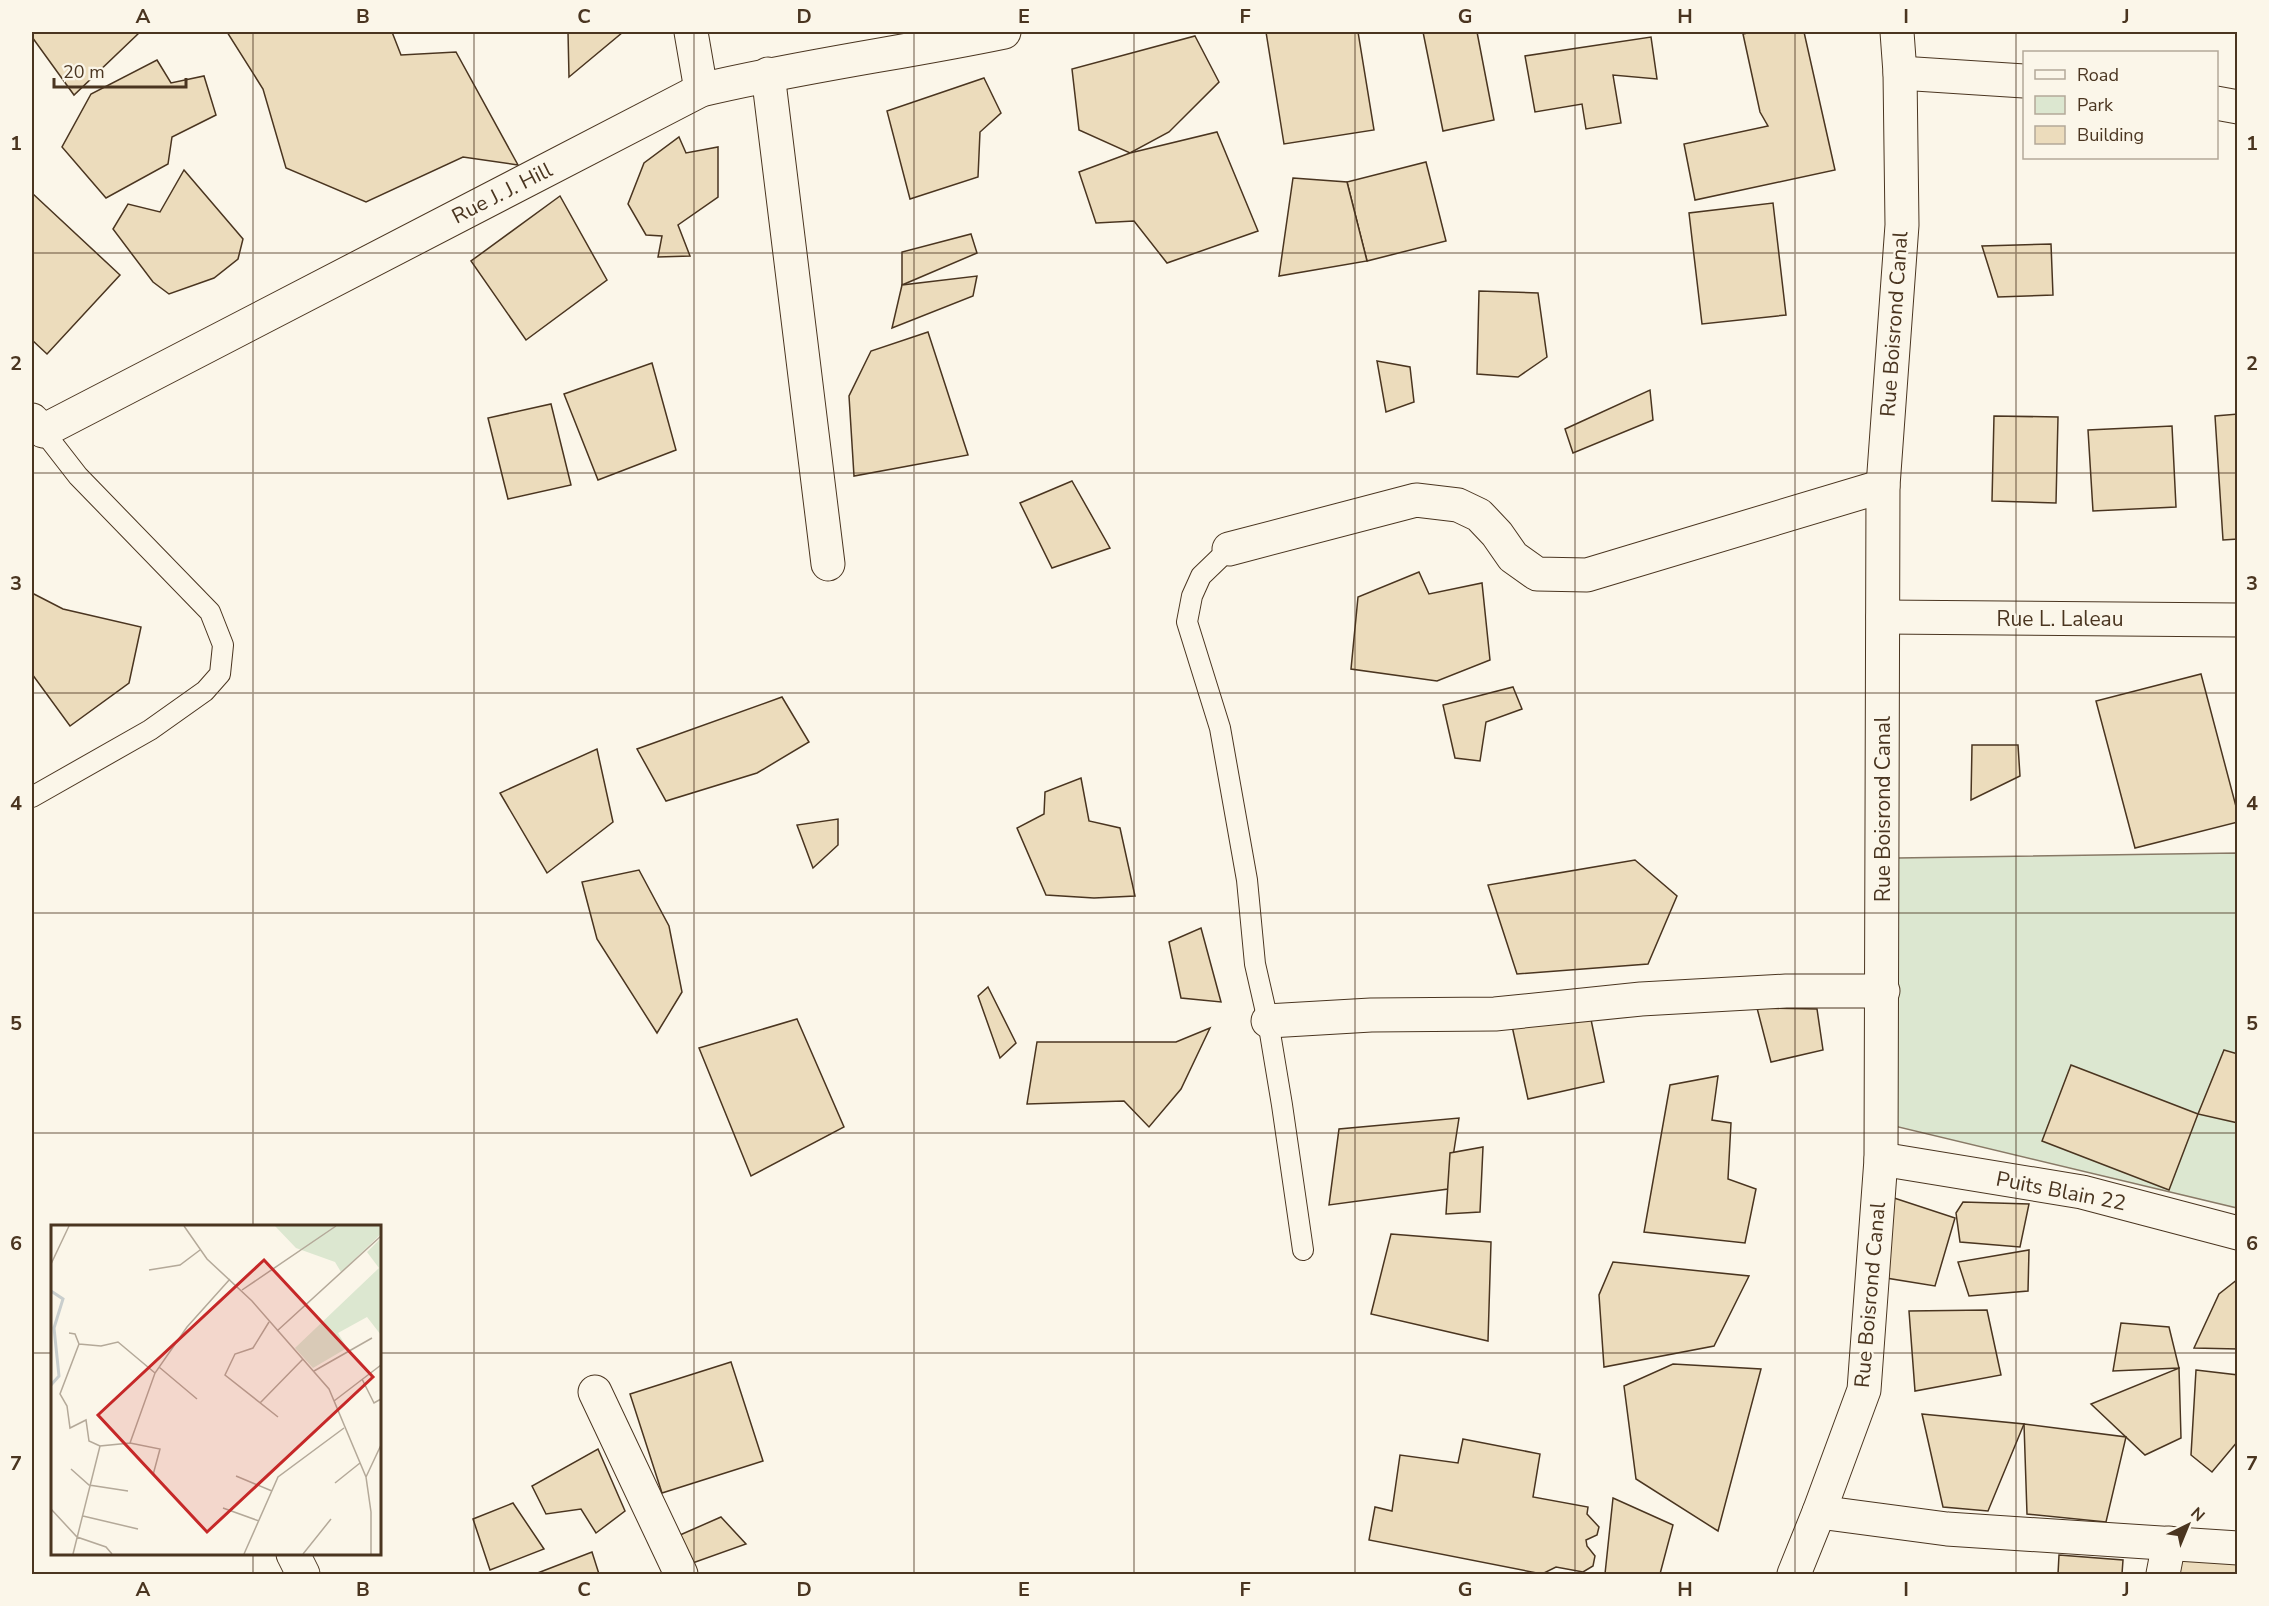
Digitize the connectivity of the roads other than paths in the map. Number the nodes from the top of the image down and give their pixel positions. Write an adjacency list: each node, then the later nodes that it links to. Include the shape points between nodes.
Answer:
1 (691, 32): 7 (street)
2 (1004, 32): 5 (street, Rue J. J. Hill)
3 (1897, 32): 4 (street, Rue Boisrond Canal)
4 (1900, 73): 6 (street); 11 (street, Rue Boisrond Canal, via 1902,225)
5 (768, 74): 7 (street, Rue J. J. Hill); 13 (street)
6 (2023, 81)
7 (701, 90): 10 (street, Rue J. J. Hill)
8 (2218, 104): 9 (street)
9 (2238, 107)
10 (37, 425): 16 (lane, via 78,476 210,612 223,645 220,674 205,691 150,730)
11 (1883, 486): 12 (street, via 1587,575 1537,573 1513,557 1479,515 1458,505 1416,500); 14 (street, Rue Boisrond Canal)
12 (1229, 549): 18 (lane, via 1201,576 1186,622 1220,728)
13 (828, 564)
14 (1883, 617): 15 (street, Rue L. Laleau); 17 (street, Rue Boisrond Canal)
15 (2238, 620)
16 (32, 796)
17 (1883, 991): 18 (street, via 1641,999 1495,1014); 19 (street, Rue Boisrond Canal)
18 (1268, 1021): 21 (lane)
19 (1881, 1159): 20 (street, Puits Blain 22, via 2082,1192); 23 (street, Rue Boisrond Canal, via 1864,1390)
20 (2238, 1233)
21 (1302, 1250)
22 (595, 1392): 28 (street)
23 (1820, 1512): 24 (street, via 1947,1529); 29 (street, Rue Boisrond Canal)
24 (2169, 1542): 25 (street); 30 (street)
25 (2238, 1548)
26 (293, 1555): 27 (street)
27 (303, 1575)
28 (681, 1575)
29 (1794, 1575)
30 (2163, 1575)

